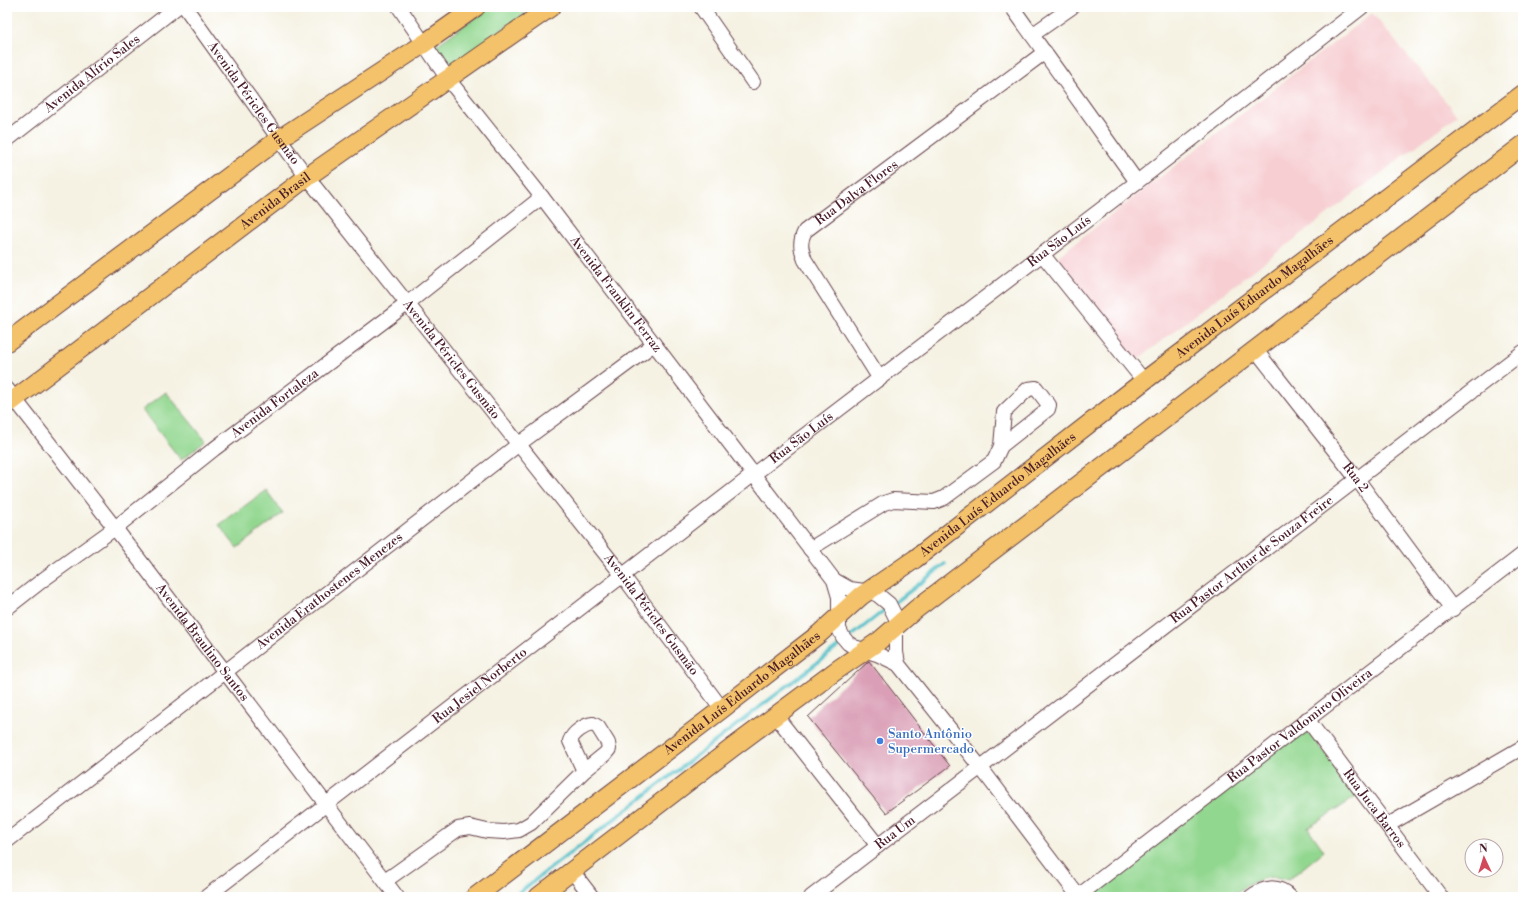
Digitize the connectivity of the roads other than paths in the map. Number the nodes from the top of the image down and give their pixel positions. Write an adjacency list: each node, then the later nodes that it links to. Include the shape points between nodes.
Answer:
1 (177, 7): 16 (street, Avenida Alírio Sales)
2 (185, 7): 17 (street, Avenida Péricles Gusmão)
3 (399, 7): 11 (street, Avenida Franklin Ferraz)
4 (476, 7): 11 (main road)
5 (551, 7): 13 (main road, Avenida Brasil)
6 (701, 7): 14 (street)
7 (1012, 7): 10 (street)
8 (1072, 7): 10 (street)
9 (1362, 7): 20 (street, Rua São Luís)
10 (1032, 35): 12 (street)
11 (425, 43): 13 (street, Avenida Franklin Ferraz); 17 (main road)
12 (1045, 52): 20 (street); 28 (street, Rua Dalva Flores, via 805,231 801,239 801,249 805,260)
13 (448, 78): 19 (main road, Avenida Brasil); 21 (street, Avenida Franklin Ferraz)
14 (753, 82)
15 (1523, 94): 29 (main road, Avenida Luís Eduardo Magalhães)
16 (7, 140)
17 (279, 140): 19 (street, Avenida Péricles Gusmão); 24 (main road)
18 (1523, 144): 26 (main road)
19 (307, 177): 23 (street, Avenida Péricles Gusmão); 30 (main road, Avenida Brasil)
20 (1137, 182): 22 (street, Rua São Luís)
21 (542, 197): 23 (street, Avenida Fortaleza); 25 (street, Avenida Franklin Ferraz)
22 (1042, 254): 28 (street, Rua São Luís); 29 (street)
23 (408, 303): 31 (street, Avenida Péricles Gusmão); 35 (street, Avenida Fortaleza)
24 (7, 342)
25 (654, 344): 31 (street, Avenida Erathostenes Menezes); 33 (street, Avenida Franklin Ferraz)
26 (1255, 349): 34 (street, Rua 2); 44 (main road)
27 (1523, 352): 34 (street, Rua Pastor Arthur de Souza Freire)
28 (880, 379): 33 (street, Rua São Luís)
29 (1144, 381): 40 (main road, Avenida Luís Eduardo Magalhães)
30 (10, 397): 35 (street, Avenida Braulino Santos)
31 (519, 444): 38 (street, Avenida Péricles Gusmão); 47 (street, Avenida Erathostenes Menezes)
32 (1001, 446): 36 (street, via 994,461 944,498 934,502 893,500 884,503)
33 (754, 474): 36 (street, Avenida Franklin Ferraz); 38 (street, Rua Jesiel Norberto)
34 (1357, 479): 42 (street, Rua 2); 52 (street, Rua Pastor Arthur de Souza Freire)
35 (115, 528): 41 (street, Avenida Fortaleza); 47 (street, Avenida Braulino Santos)
36 (810, 549): 39 (street, Avenida Franklin Ferraz)
37 (1523, 554): 42 (street, Rua Pastor Valdomiro Oliveira)
38 (623, 576): 48 (street, Avenida Péricles Gusmão); 54 (street, Rua Jesiel Norberto)
39 (834, 580): 40 (street, via 850,589); 43 (street, via 839,597)
40 (872, 593): 43 (main road, Avenida Luís Eduardo Magalhães); 44 (street, via 889,604)
41 (7, 608)
42 (1452, 608): 50 (street, Rua Pastor Valdomiro Oliveira)
43 (838, 622): 45 (street, via 843,637 848,643); 48 (main road, Avenida Luís Eduardo Magalhães, via 818,634)
44 (896, 622): 45 (main road, via 880,641); 46 (street, via 895,646)
45 (860, 649): 46 (street); 49 (main road)
46 (898, 664): 52 (street)
47 (225, 672): 54 (street, Avenida Braulino Santos); 56 (street, Avenida Erathostenes Menezes)
48 (722, 709): 63 (main road, Avenida Luís Eduardo Magalhães)
49 (776, 716): 57 (street); 58 (main road)
50 (1307, 719): 55 (street, Rua Juca Barros); 67 (street, Rua Pastor Valdomiro Oliveira)
51 (1523, 747): 55 (street)
52 (981, 768): 57 (street, Rua Um); 67 (street)
53 (584, 771): 59 (street, via 531,823 519,830 504,832 470,827 458,829)
54 (326, 805): 59 (street, Avenida Braulino Santos); 61 (street, Rua Jesiel Norberto)
55 (1388, 825): 69 (street, Rua Juca Barros)
56 (7, 841)
57 (878, 846): 66 (street, Rua Um)
58 (572, 871): 64 (main road); 65 (street)
59 (385, 881): 62 (street, Avenida Braulino Santos)
60 (1289, 896): 68 (street, via 1279,889 1268,888)
61 (206, 897)
62 (397, 897)
63 (475, 897)
64 (538, 897)
65 (592, 897)
66 (811, 897)
67 (1078, 897)
68 (1251, 897)
69 (1441, 897)

